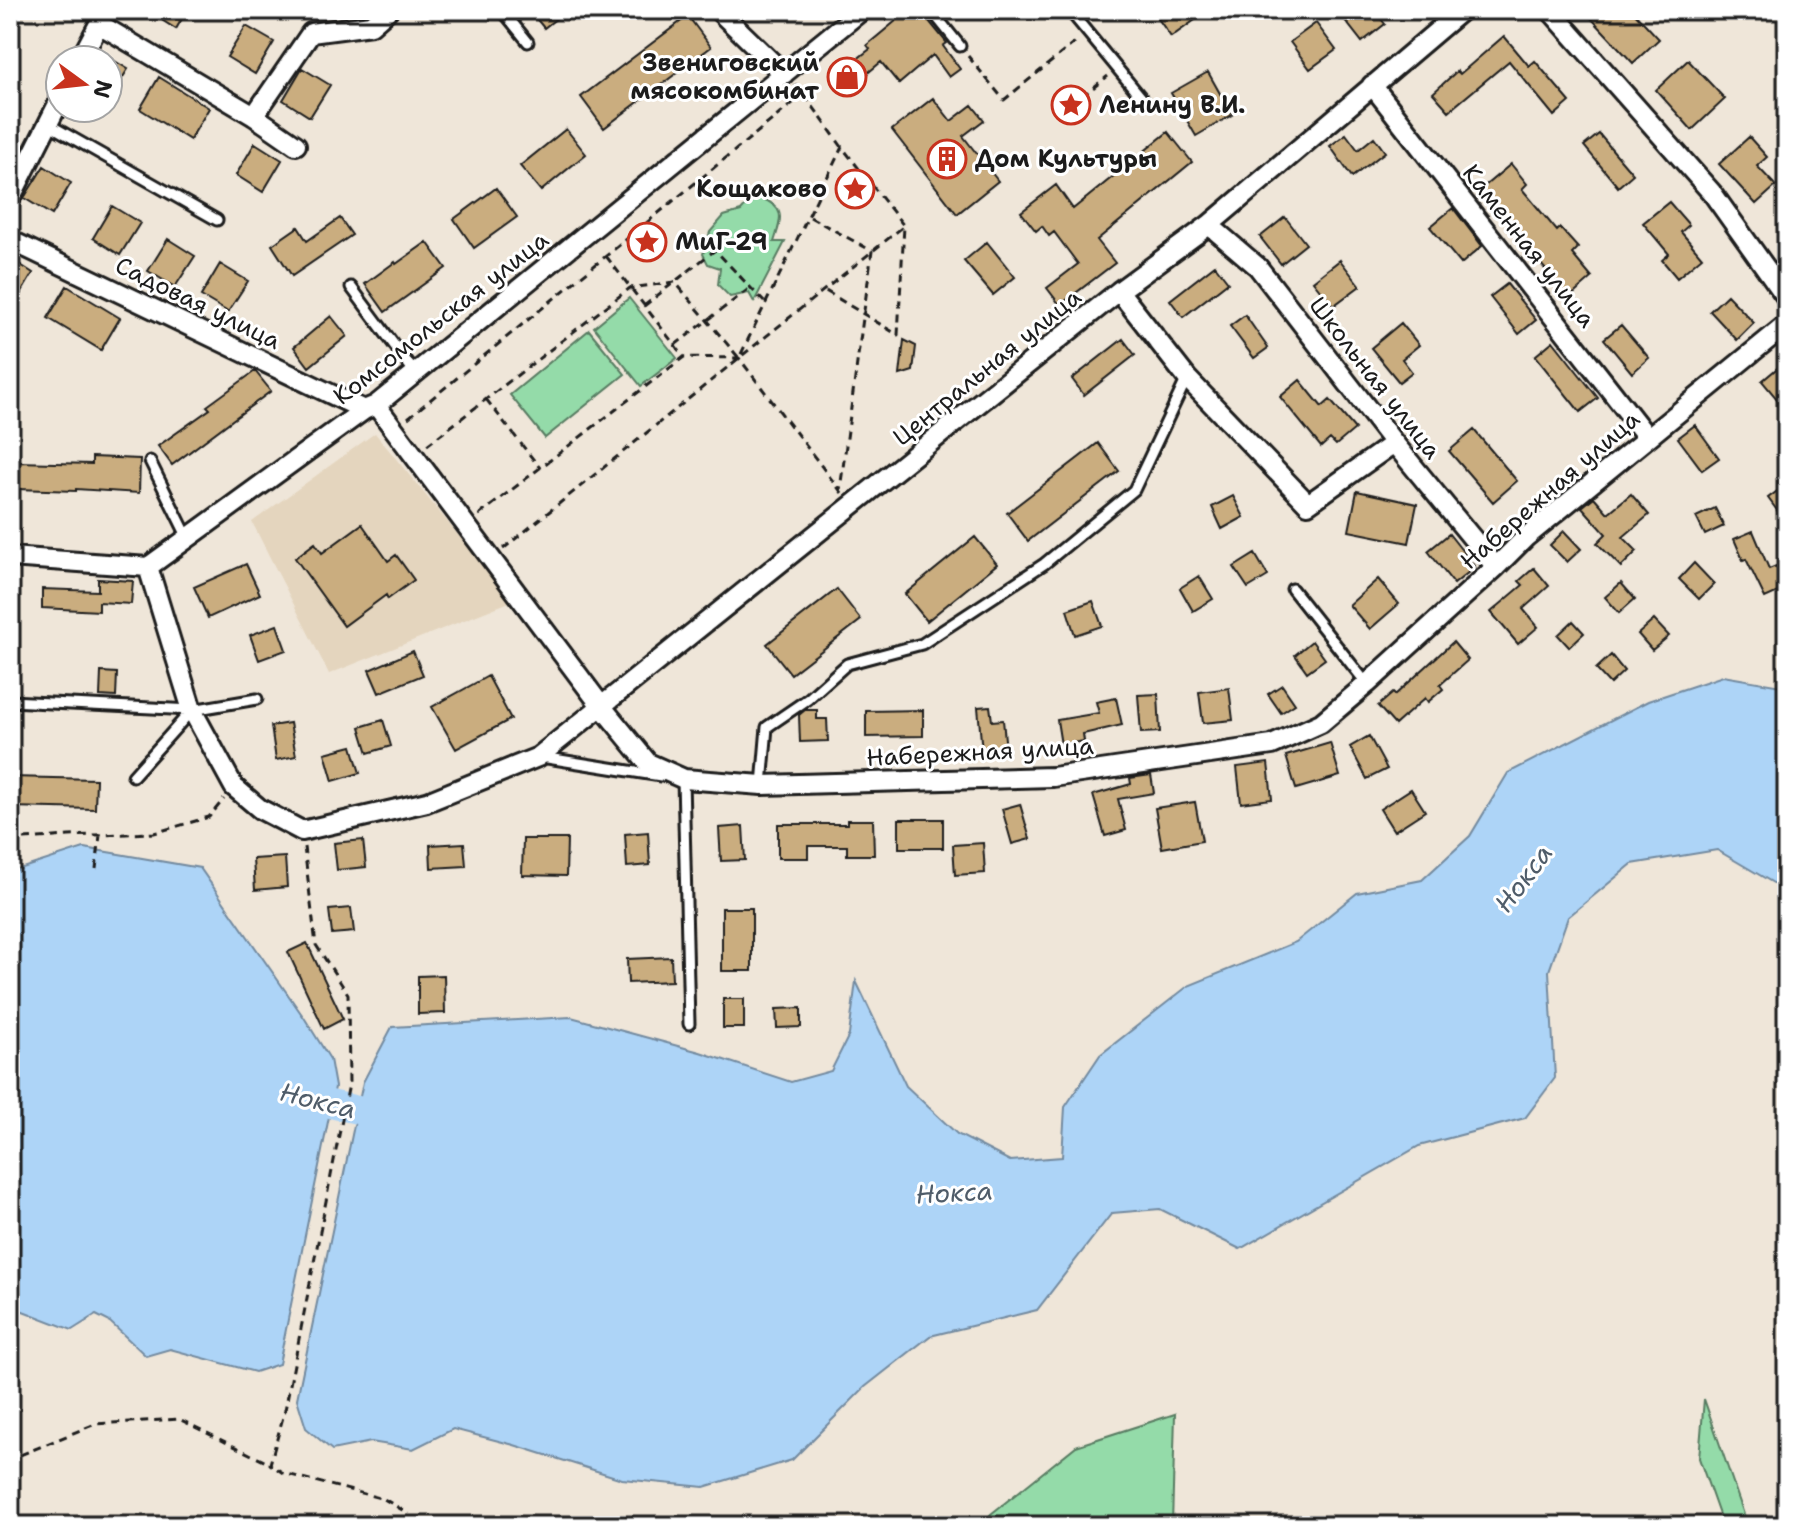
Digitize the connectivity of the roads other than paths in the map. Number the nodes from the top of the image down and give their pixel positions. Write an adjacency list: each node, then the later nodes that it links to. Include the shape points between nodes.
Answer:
1 (388, 10): 15 (street, via 371,25 311,33)
2 (502, 10): 9 (lane)
3 (718, 10): 12 (street)
4 (862, 10): 12 (street, Комсомольская улица)
5 (931, 10): 11 (lane)
6 (1069, 10): 14 (lane)
7 (1462, 10): 13 (street, Центральная улица)
8 (1551, 10): 24 (street, via 1713,194)
9 (528, 42)
10 (88, 44): 15 (street, via 99,24)
11 (960, 46)
12 (784, 74): 26 (street, Комсомольская улица)
13 (1372, 85): 20 (street, Центральная улица); 29 (street, Каменная улица)
14 (1145, 102)
15 (254, 116): 17 (street)
16 (48, 124): 18 (street); 19 (lane)
17 (296, 145)
18 (10, 199)
19 (217, 220)
20 (1209, 225): 23 (street, Центральная улица); 30 (street, Школьная улица, via 1258,267)
21 (10, 240): 28 (street, Садовая улица)
22 (351, 287): 26 (lane)
23 (1119, 291): 27 (street); 40 (street, Центральная улица)
24 (1787, 298)
25 (1787, 324): 29 (street, Набережная улица)
26 (415, 373): 28 (street, Комсомольская улица)
27 (1187, 378): 30 (street, via 1308,504); 45 (lane, via 1134,490 1044,564 922,644 847,664 767,727)
28 (370, 408): 32 (street, Комсомольская улица); 40 (street, via 394,429)
29 (1647, 437): 35 (street, Набережная улица)
30 (1394, 443): 35 (street, Школьная улица)
31 (150, 461): 32 (lane)
32 (188, 538): 34 (street, Комсомольская улица)
33 (10, 557): 34 (street)
34 (148, 567): 41 (street)
35 (1496, 567): 37 (street, Набережная улица)
36 (1292, 589): 37 (lane)
37 (1367, 684): 45 (street, Набережная улица, via 1321,723 1272,745 1053,777)
38 (257, 699): 41 (lane)
39 (10, 701): 41 (lane)
40 (602, 707): 42 (street, Центральная улица); 44 (street, via 648,763)
41 (192, 710): 42 (street, via 234,787 260,809 302,831 427,802); 43 (lane)
42 (538, 757): 44 (lane, Набережная улица)
43 (133, 776)
44 (684, 779): 45 (street, Набережная улица); 46 (lane)
45 (762, 785)
46 (689, 1024)

